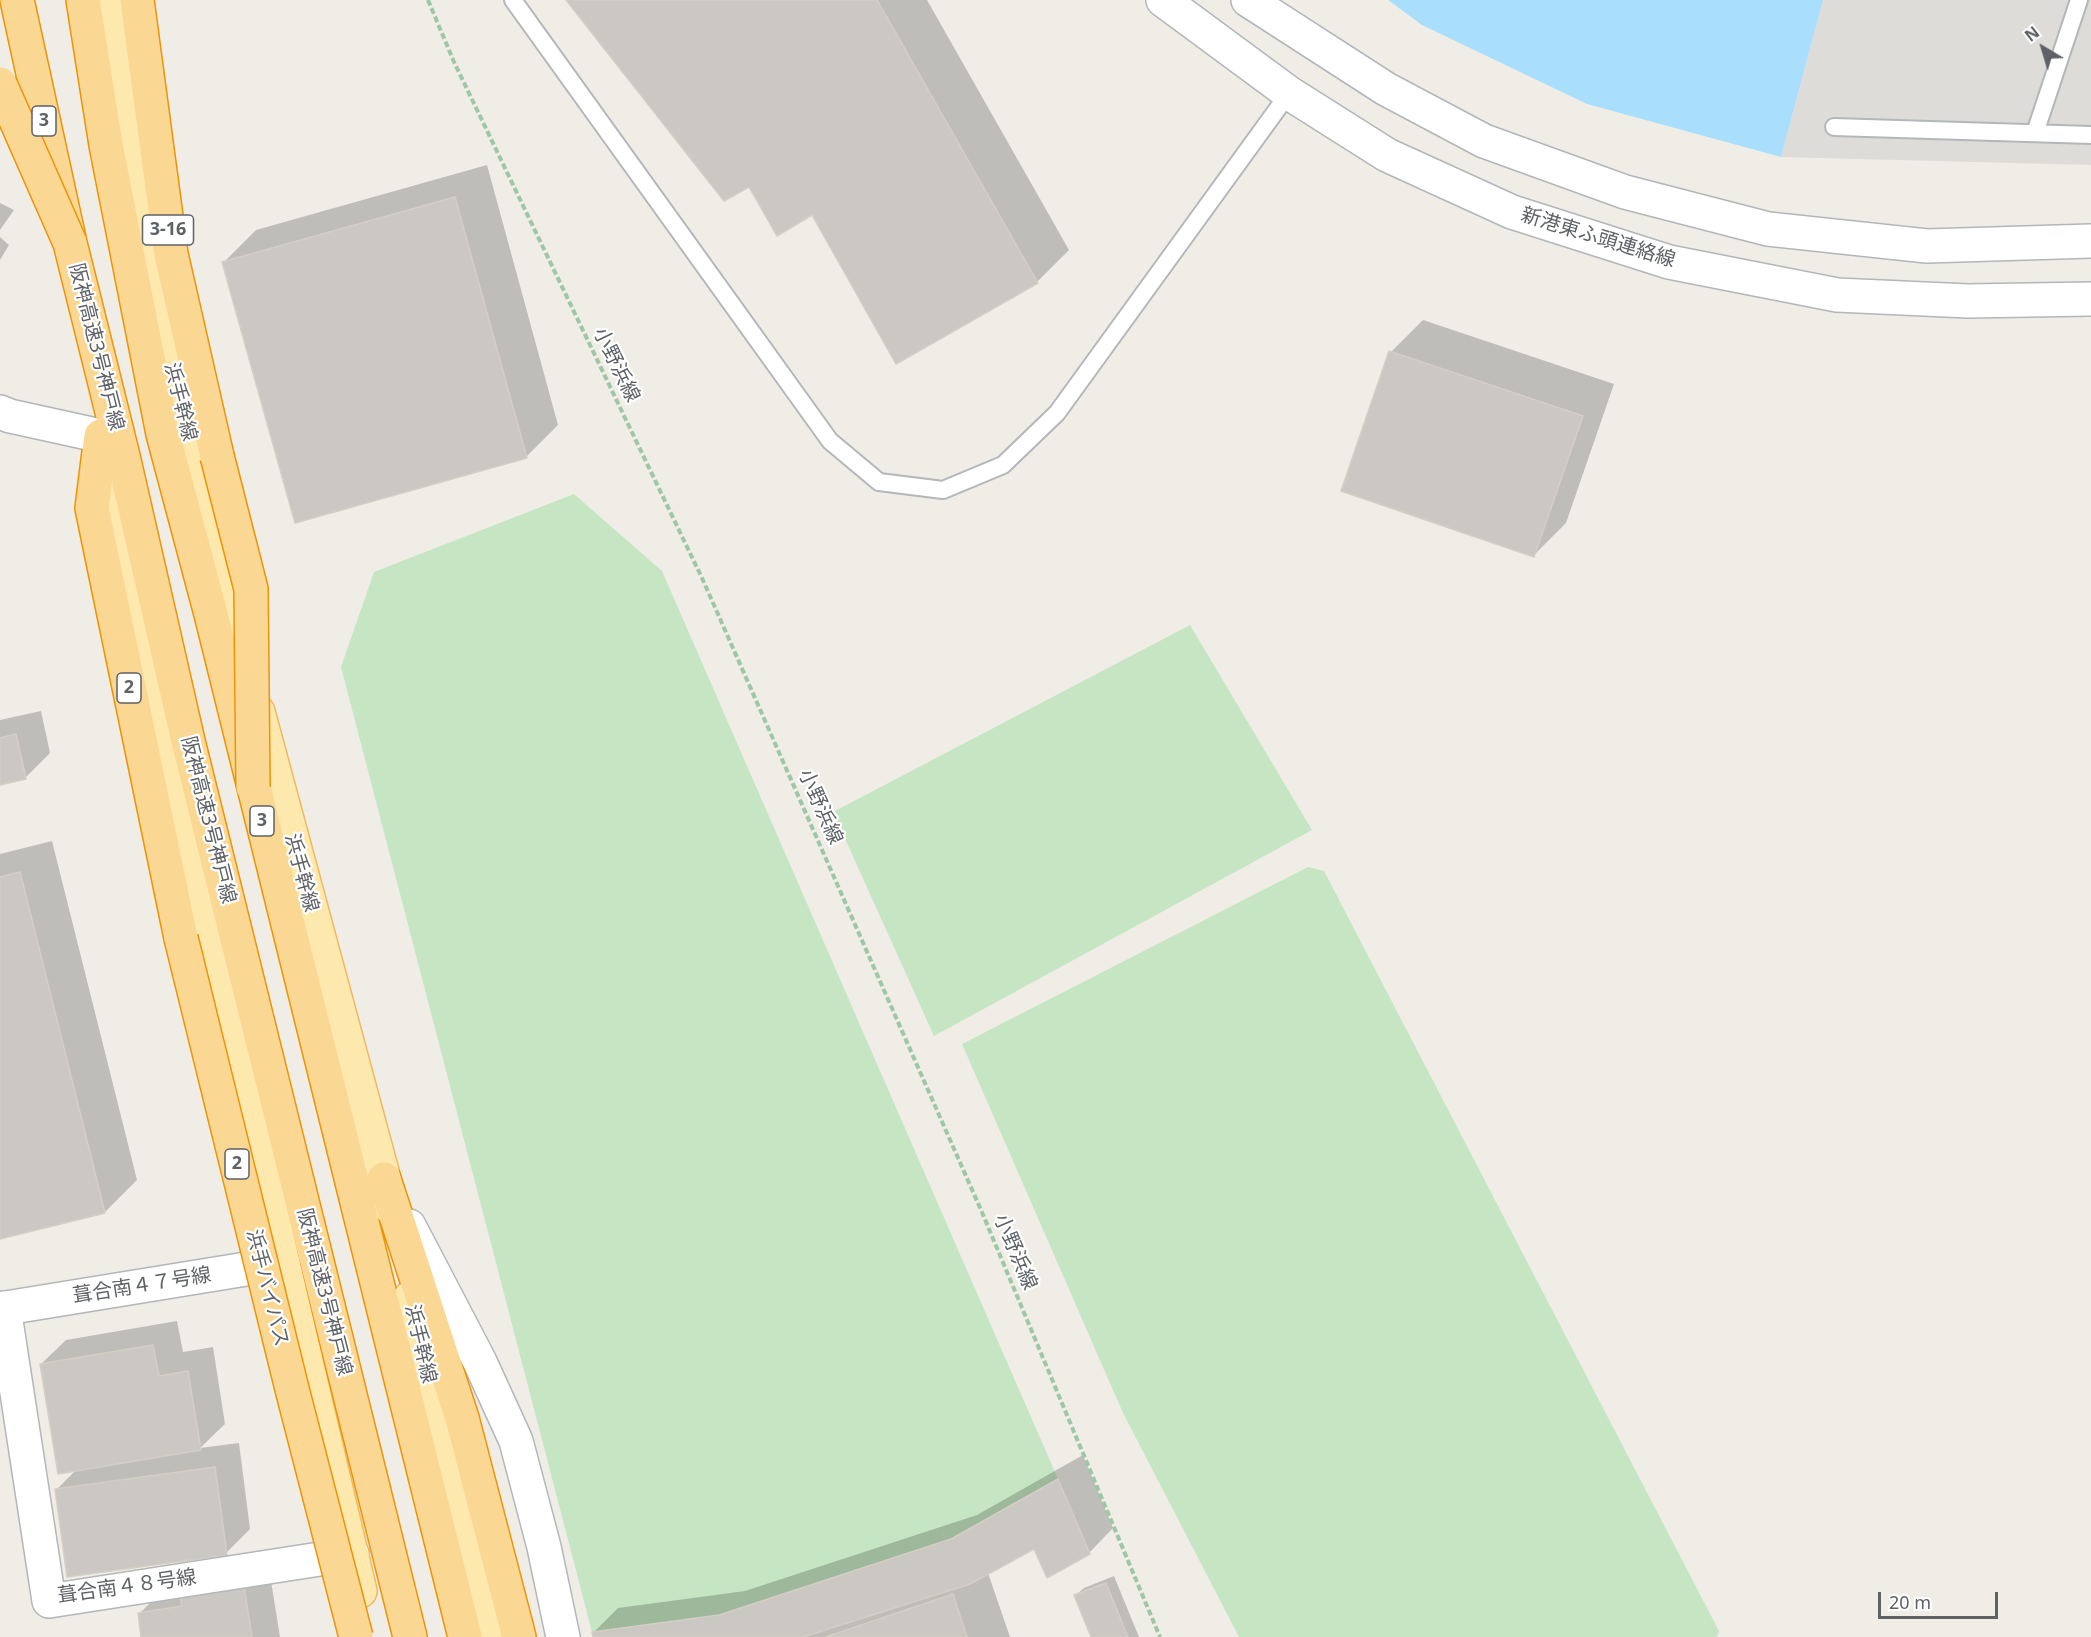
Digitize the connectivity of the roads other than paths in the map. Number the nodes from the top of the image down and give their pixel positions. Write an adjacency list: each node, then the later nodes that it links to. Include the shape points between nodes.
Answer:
1 (6, 0): 19 (main road, via 38,124)
2 (17, 0): 16 (highway, 阪神高速3号神戸線 / 3, bridge)
3 (83, 0): 20 (highway, 3, bridge, via 106,145 163,434)
4 (112, 0): 21 (main road, 浜手幹線, via 146,266 275,777)
5 (137, 0): 20 (highway, 3-16, bridge, via 171,254 251,589)
6 (513, 0): 11 (lane, via 830,441 879,482 942,490 1003,465 1057,413)
7 (1163, 0): 11 (street, 新港東ふ頭連絡線)
8 (1248, 0): 15 (street, via 1386,89 1484,141 1625,192 1768,229 1927,246)
9 (2079, 0): 13 (lane)
10 (0, 84): 16 (highway, bridge)
11 (1289, 93): 17 (street, 新港東ふ頭連絡線, via 1387,155 1512,212 1669,262 1837,295 1968,301)
12 (1834, 127): 13 (lane)
13 (2035, 133): 14 (lane)
14 (2091, 135)
15 (2091, 241)
16 (70, 243): 27 (highway, 阪神高速3号神戸線 / 3, via 188,741)
17 (2091, 299)
18 (0, 412): 19 (street)
19 (101, 436): 22 (main road); 25 (highway, 浜手バイパス / 2, bridge, via 92,508 181,938)
20 (253, 787): 28 (highway, 3)
21 (384, 1179): 29 (main road, 浜手幹線); 30 (highway, via 462,1418); 31 (street, via 480,1362 516,1441)
22 (283, 1263): 23 (street, 葺合南４７号線); 24 (main road)
23 (2, 1308): 24 (street, 葺合南４８号線, via 50,1601)
24 (351, 1554): 26 (main road)
25 (356, 1637)
26 (371, 1637)
27 (410, 1637)
28 (465, 1637)
29 (489, 1637)
30 (519, 1637)
31 (563, 1637)

